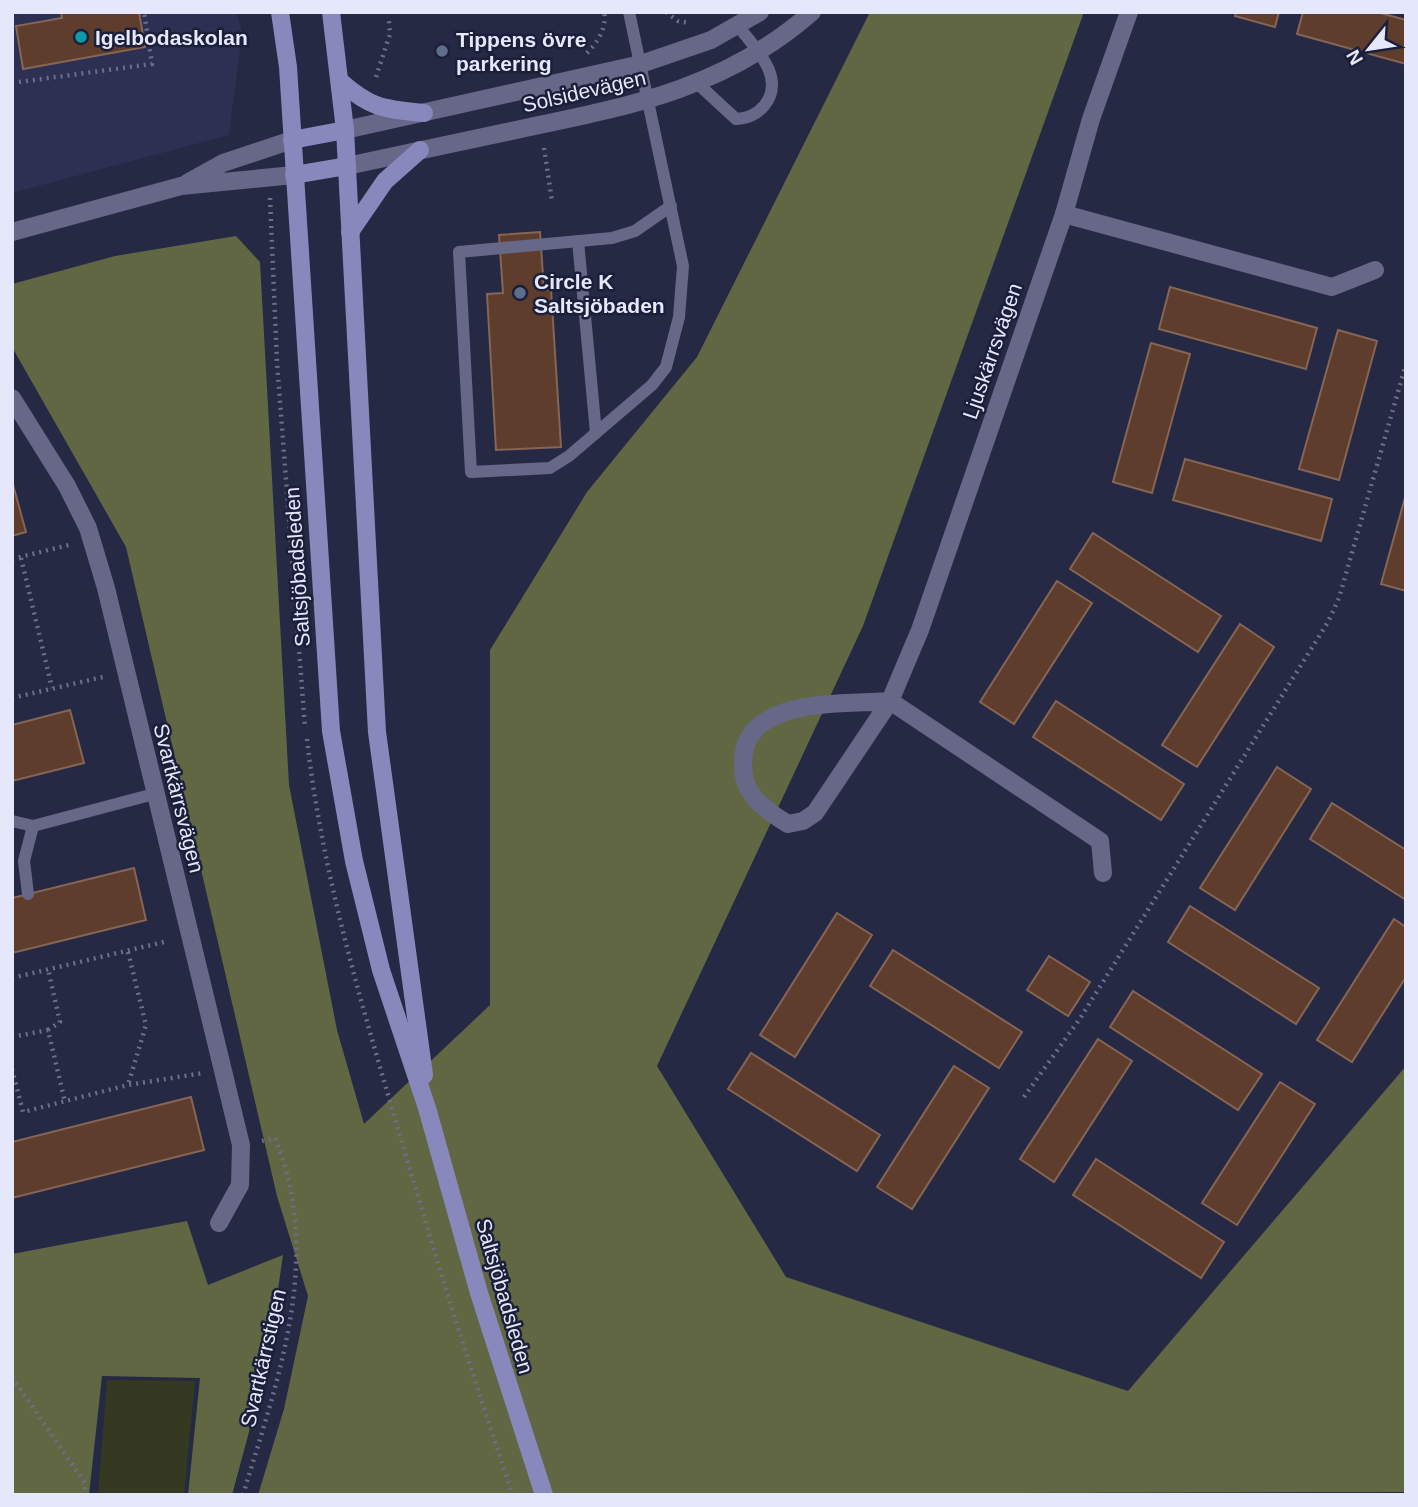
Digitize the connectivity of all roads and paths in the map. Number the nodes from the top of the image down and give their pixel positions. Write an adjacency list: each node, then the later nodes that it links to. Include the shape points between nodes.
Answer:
1 (144, 12): 15 (path, via 152,64)
2 (280, 12): 21 (main road, Saltsjöbadsleden)
3 (331, 12): 14 (main road, Saltsjöbadsleden)
4 (604, 12): 11 (path, via 596,45)
5 (629, 12): 13 (lane)
6 (760, 12): 10 (street, Solsidevägen)
7 (812, 12): 12 (street, Solsidevägen)
8 (1129, 12): 29 (street, Ljuskärrsvägen)
9 (389, 21): 16 (path, via 390,34 376,77)
10 (738, 26): 12 (lane); 13 (street, Solsidevägen, via 712,40)
11 (586, 53)
12 (760, 54): 17 (street, Solsidevägen); 17 (lane, via 774,88 749,118 736,119)
13 (641, 64): 18 (lane); 19 (street, Solsidevägen)
14 (341, 82): 19 (main road, via 363,102); 20 (main road, Saltsjöbadsleden)
15 (12, 83)
16 (383, 85)
17 (698, 85): 18 (street, Solsidevägen)
18 (649, 100): 23 (street, Solsidevägen); 28 (lane)
19 (424, 113): 20 (street, Solsidevägen)
20 (345, 130): 21 (main road); 24 (main road, Saltsjöbadsleden)
21 (292, 140): 25 (main road, Saltsjöbadsleden); 26 (street, via 223,163)
22 (544, 147): 27 (path)
23 (420, 150): 24 (street, Solsidevägen); 31 (main road, via 385,181)
24 (347, 166): 25 (main road); 31 (main road, Saltsjöbadsleden)
25 (294, 175): 26 (street); 61 (main road, Saltsjöbadsleden, via 331,731 354,861 381,970)
26 (181, 186): 30 (street)
27 (552, 201)
28 (671, 206): 32 (lane, via 635,232); 36 (lane, via 682,266 679,317 666,367)
29 (1064, 215): 33 (street, via 1332,287); 43 (street, Ljuskärrsvägen, via 920,630)
30 (12, 232)
31 (350, 232): 61 (main road, Saltsjöbadsleden, via 377,732)
32 (578, 242): 36 (lane); 36 (lane, via 459,253 471,472 550,468)
33 (1375, 270)
34 (1406, 364): 59 (path, via 1339,598 1328,622 1081,1017)
35 (12, 398): 44 (street, Svartkärrsvägen, via 88,528)
36 (596, 433)
37 (63, 547): 38 (path)
38 (21, 558): 39 (path); 41 (path)
39 (12, 559)
40 (109, 675): 41 (path)
41 (52, 688): 42 (path)
42 (12, 698)
43 (890, 701): 43 (street, Ljuskärrsvägen, via 815,813 788,824 759,806 743,770 743,748 754,728 782,712); 48 (street, via 1100,841)
44 (154, 794): 46 (lane); 62 (street, Svartkärrsvägen)
45 (12, 821): 46 (lane)
46 (33, 825): 47 (lane); 49 (lane, via 24,861)
47 (12, 828)
48 (1103, 873)
49 (28, 894)
50 (172, 940): 51 (path)
51 (128, 952): 52 (path); 58 (path, via 146,1025)
52 (48, 969): 53 (path); 54 (path, via 60,1022)
53 (12, 978)
54 (48, 1030): 55 (path); 60 (path)
55 (12, 1038)
56 (12, 1069): 60 (path, via 23,1112)
57 (208, 1072): 58 (path)
58 (128, 1085): 60 (path)
59 (1024, 1097)
60 (66, 1102)
61 (427, 1108): 67 (main road, Saltsjöbadsleden, via 479,1293)
62 (241, 1145): 63 (street, Svartkärrsvägen, via 240,1185); 66 (path, Svartkärrstigen, via 275,1138 286,1164 298,1235 291,1326)
63 (219, 1223)
64 (12, 1377): 65 (path, via 85,1483)
65 (85, 1495)
66 (243, 1495)
67 (544, 1495)

